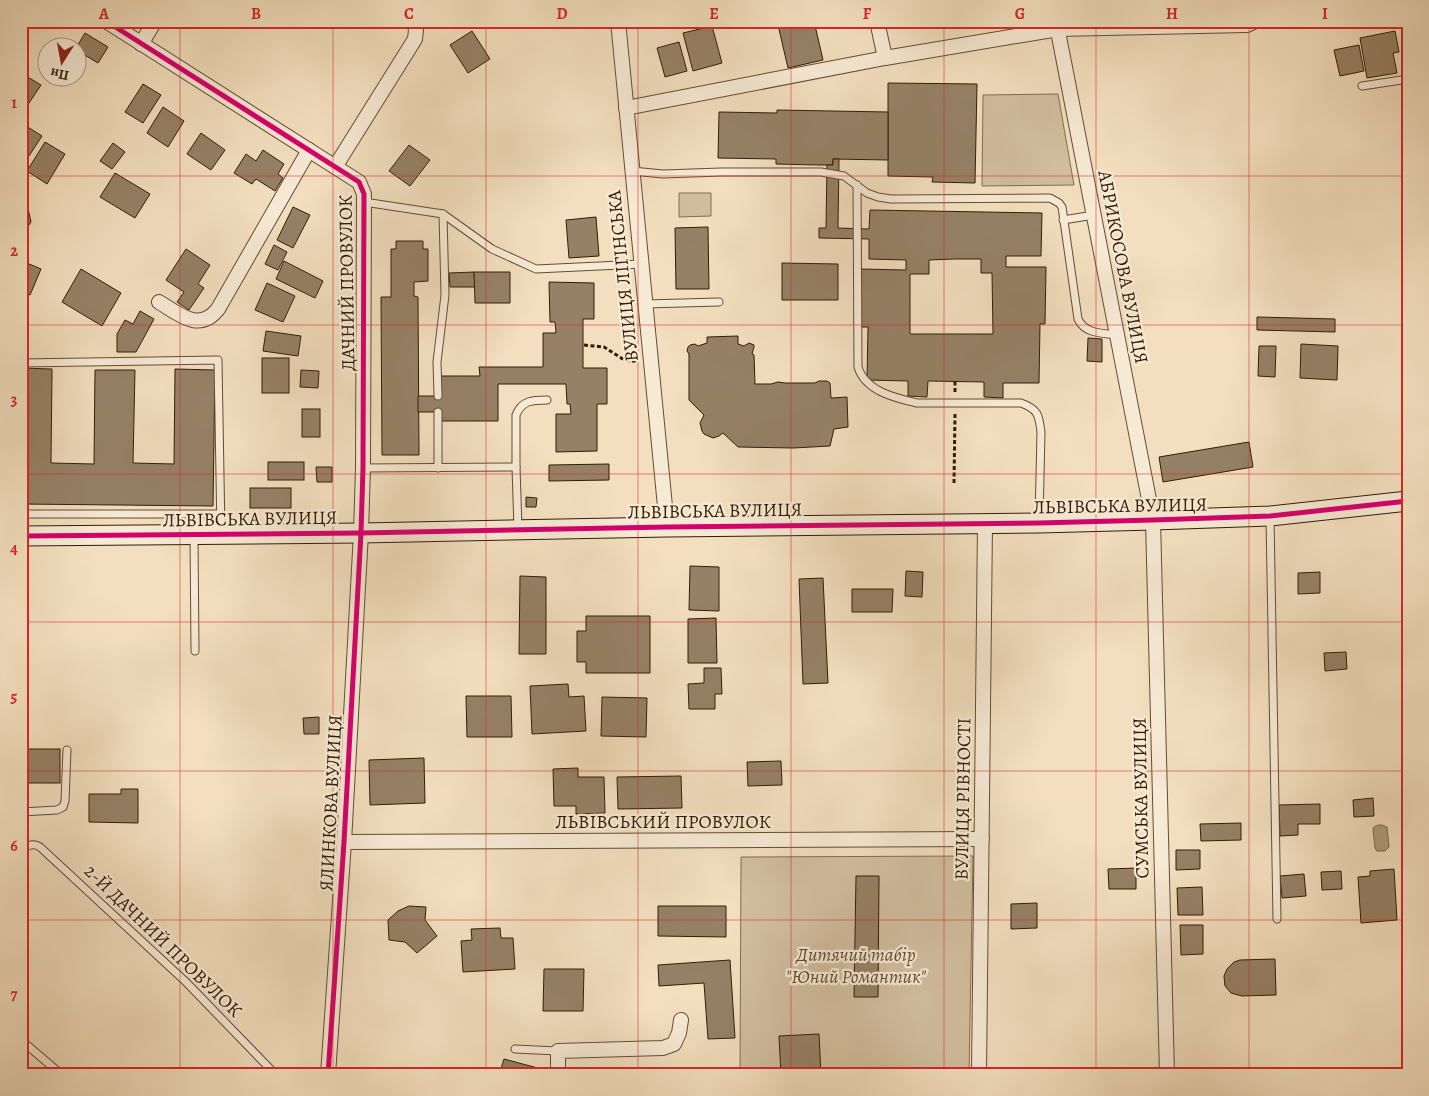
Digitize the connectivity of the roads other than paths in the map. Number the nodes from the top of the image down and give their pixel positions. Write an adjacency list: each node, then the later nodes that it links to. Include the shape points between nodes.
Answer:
1 (106, 21): 8 (street, ДАЧНИЙ ПРОВУЛОК)
2 (155, 21): 8 (street)
3 (414, 21): 14 (street, via 415,39)
4 (618, 21): 12 (street, ВУЛИЦЯ ЛІГІНСЬКА)
5 (877, 21): 9 (street)
6 (1255, 21): 7 (street, via 1247,25)
7 (1057, 25): 9 (street); 19 (street, АБРИКОСОВА ВУЛИЦЯ)
8 (141, 44): 13 (street, ДАЧНИЙ ПРОВУЛОК)
9 (885, 58): 12 (street)
10 (1408, 79): 11 (lane)
11 (1362, 86)
12 (626, 108): 15 (street, ВУЛИЦЯ ЛІГІНСЬКА)
13 (309, 150): 14 (street, ДАЧНИЙ ПРОВУЛОК); 22 (street, via 213,315 199,321 191,320)
14 (335, 167): 17 (street, ДАЧНИЙ ПРОВУЛОК, via 359,182)
15 (632, 171): 16 (lane, via 663,174 821,172 844,176); 21 (street, ВУЛИЦЯ ЛІГІНСЬКА)
16 (857, 185): 20 (lane, via 878,197 891,199 1050,198 1062,208); 39 (lane, via 860,374 874,388 900,400 917,403 1021,403 1036,411 1041,432)
17 (364, 202): 18 (lane); 30 (street, ДАЧНИЙ ПРОВУЛОК)
18 (444, 214): 21 (lane, via 492,249 536,268); 27 (lane, via 445,295 437,362)
19 (1094, 215): 20 (lane); 25 (street, АБРИКОСОВА ВУЛИЦЯ)
20 (1063, 220): 25 (lane, via 1080,324 1088,330)
21 (641, 264): 24 (street, ВУЛИЦЯ ЛІГІНСЬКА)
22 (159, 302)
23 (719, 302): 24 (lane)
24 (645, 304): 40 (street, ВУЛИЦЯ ЛІГІНСЬКА)
25 (1117, 335): 37 (street, АБРИКОСОВА ВУЛИЦЯ)
26 (21, 363): 35 (lane, via 218,360)
27 (438, 396)
28 (547, 400): 32 (lane, via 528,402 519,408 516,415)
29 (438, 412): 31 (lane)
30 (363, 468): 31 (lane); 42 (street, ДАЧНИЙ ПРОВУЛОК)
31 (438, 468): 32 (lane)
32 (516, 468): 41 (lane)
33 (1408, 501): 36 (main road, ЛЬВІВСЬКА ВУЛИЦЯ)
34 (21, 514): 35 (lane)
35 (220, 514): 43 (lane)
36 (1270, 516): 37 (main road, ЛЬВІВСЬКА ВУЛИЦЯ); 52 (lane)
37 (1153, 520): 39 (main road, ЛЬВІВСЬКА ВУЛИЦЯ); 62 (street, СУМСЬКА ВУЛИЦЯ)
38 (985, 523): 39 (main road, ЛЬВІВСЬКА ВУЛИЦЯ); 40 (main road, ЛЬВІВСЬКА ВУЛИЦЯ); 49 (street, ВУЛИЦЯ РІВНОСТІ)
39 (1039, 523)
40 (667, 527): 41 (main road, ЛЬВІВСЬКА ВУЛИЦЯ)
41 (518, 530): 42 (main road, ЛЬВІВСЬКА ВУЛИЦЯ)
42 (361, 533): 43 (main road, ЛЬВІВСЬКА ВУЛИЦЯ); 50 (street, ЯЛИНКОВА ВУЛИЦЯ)
43 (220, 534): 44 (main road, ЛЬВІВСЬКА ВУЛИЦЯ)
44 (194, 535): 45 (main road, ЛЬВІВСЬКА ВУЛИЦЯ); 46 (lane)
45 (21, 536)
46 (195, 651)
47 (67, 750): 48 (lane, via 63,807)
48 (21, 812)
49 (982, 839): 50 (street, ЛЬВІВСЬКИЙ ПРОВУЛОК); 61 (street, ВУЛИЦЯ РІВНОСТІ)
50 (344, 842): 59 (street, ЯЛИНКОВА ВУЛИЦЯ)
51 (21, 850): 58 (lane, 2-Й ДАЧНИЙ ПРОВУЛОК, via 31,844 40,847 186,982)
52 (1276, 919)
53 (681, 1020): 56 (street, via 674,1044 663,1048)
54 (21, 1040): 57 (lane)
55 (515, 1048): 56 (lane)
56 (558, 1051): 60 (street)
57 (62, 1075)
58 (276, 1075)
59 (328, 1075)
60 (558, 1075)
61 (979, 1075)
62 (1167, 1075)

